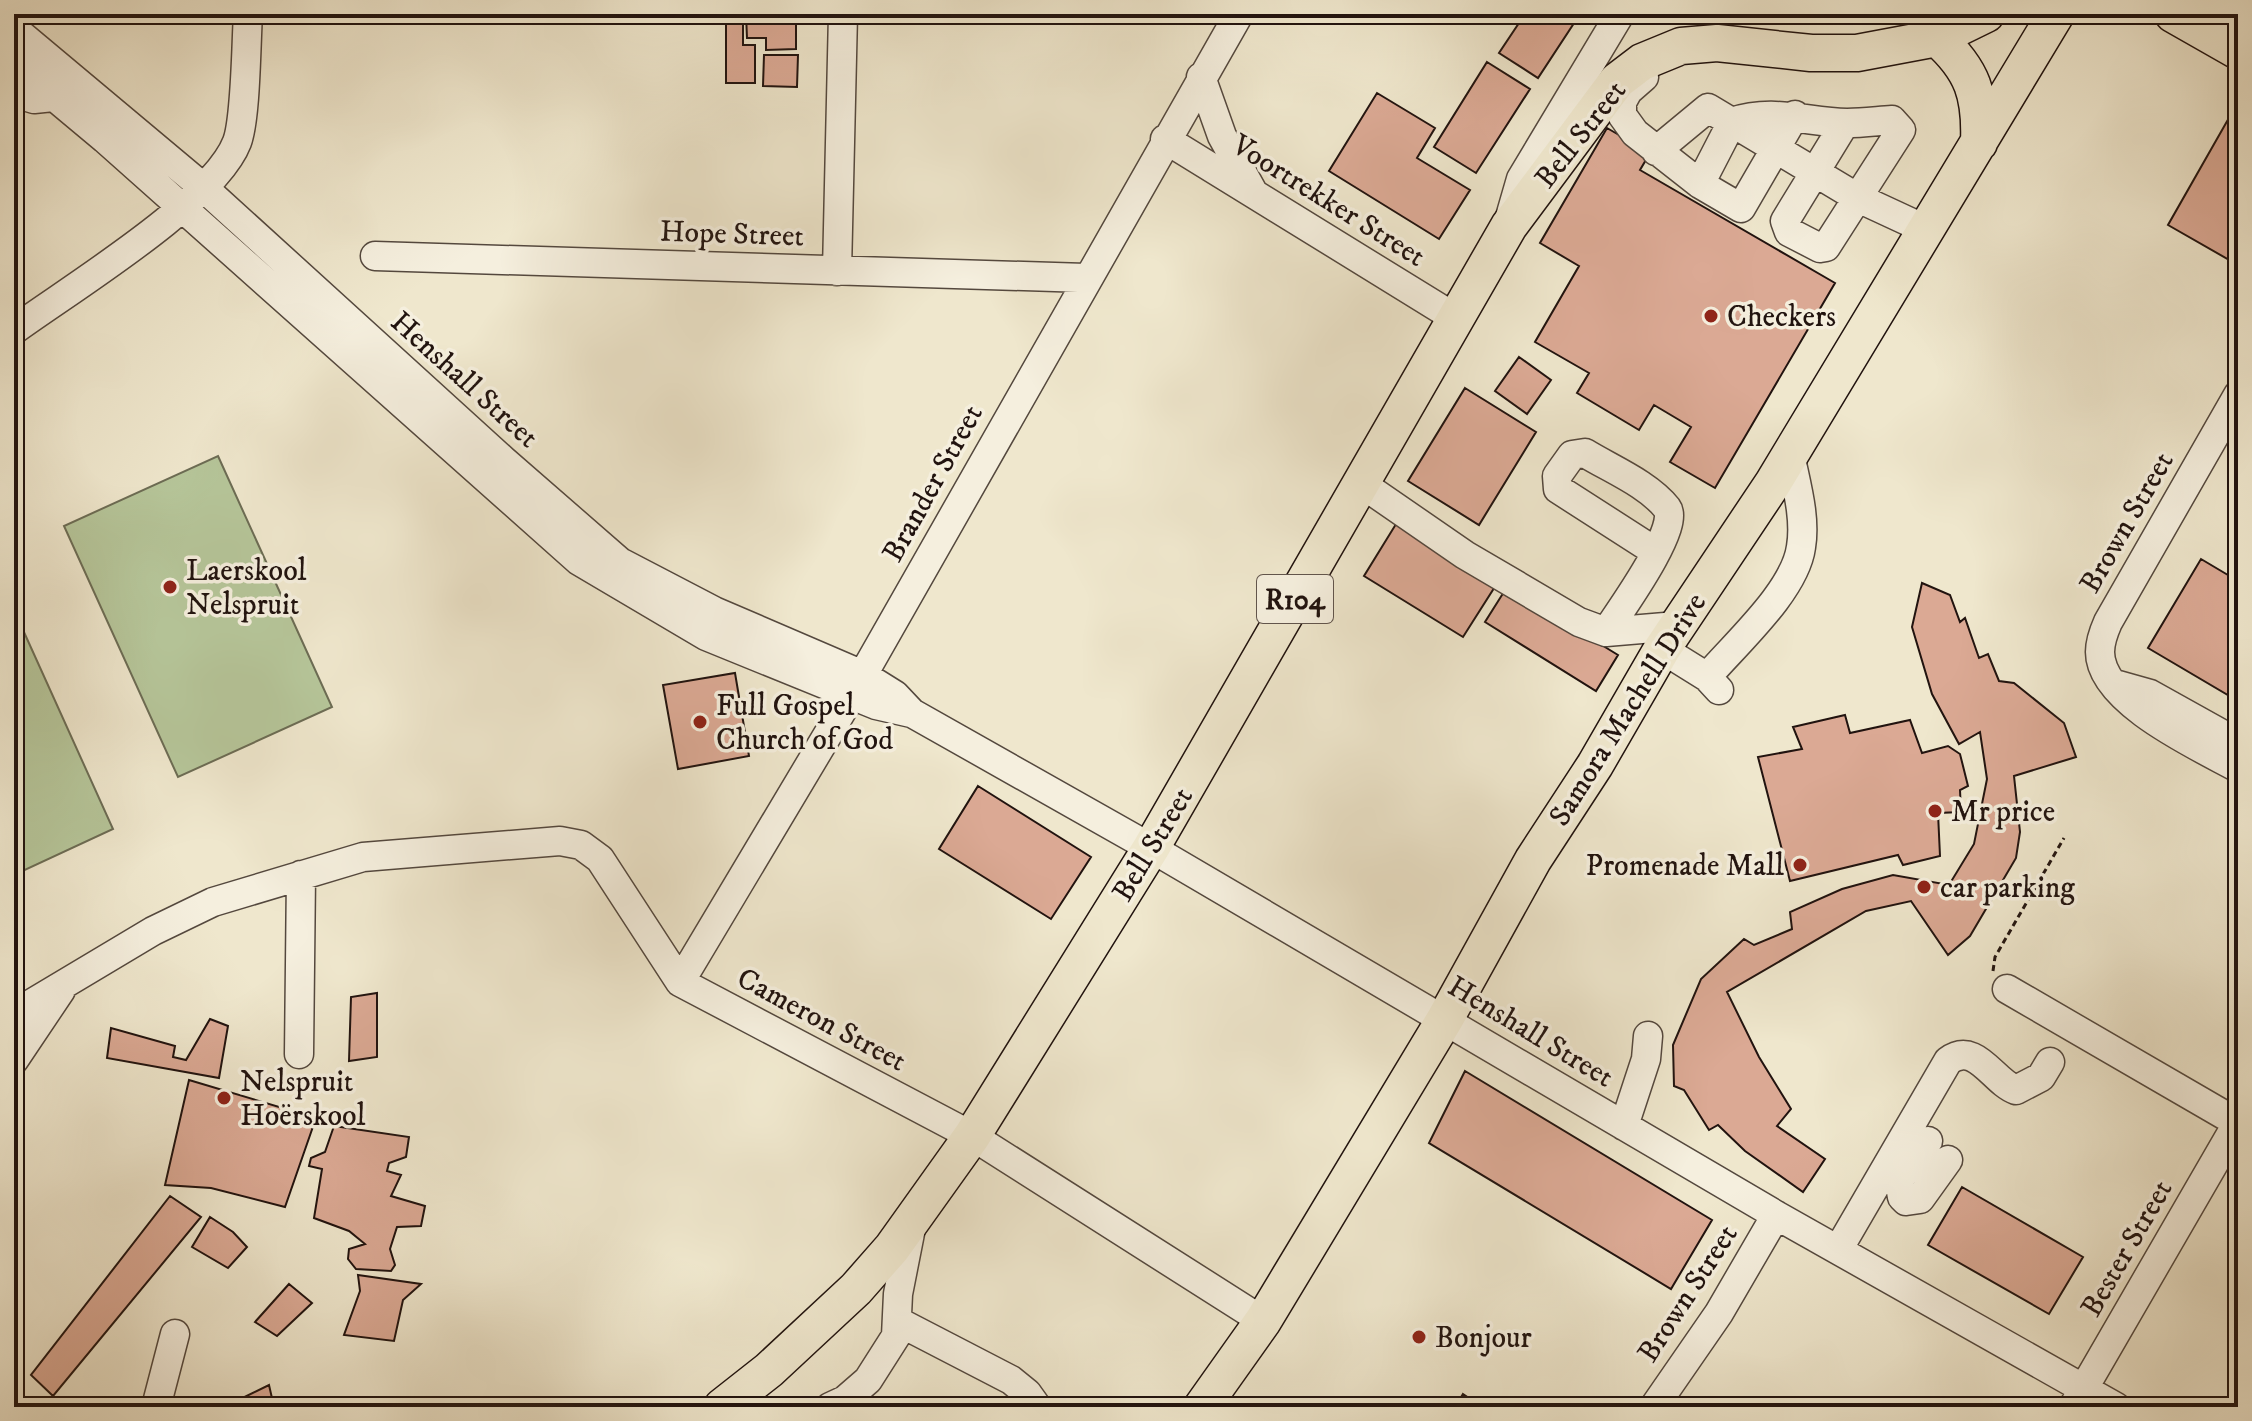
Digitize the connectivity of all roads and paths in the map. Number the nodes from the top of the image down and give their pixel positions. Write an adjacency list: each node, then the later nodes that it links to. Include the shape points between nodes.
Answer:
1 (248, 14): 29 (street, via 239,138 230,158)
2 (843, 14): 35 (street)
3 (1239, 14): 15 (street, Brander Street)
4 (1620, 14): 31 (street, Bell Street, via 1521,179)
5 (1986, 14): 11 (main road, Bell Street / R104)
6 (2056, 14): 22 (main road, Samora Machell Drive)
7 (2173, 14): 13 (main road)
8 (2233, 14): 9 (main road)
9 (2238, 17)
10 (14, 29): 29 (street, Henshall Street)
11 (1937, 38): 12 (main road, Bell Street / R104, via 1857,53); 22 (main road, via 1973,83 1981,106)
12 (1717, 43): 24 (street, via 1638,80 1628,91 1622,102 1627,125); 31 (main road, Bell Street / R104, via 1681,46 1642,62 1617,81)
13 (2238, 51)
14 (14, 63): 17 (street, Henshall Street)
15 (1201, 77): 21 (street, Brander Street); 27 (street, via 1222,136)
16 (14, 93): 17 (street)
17 (53, 97): 29 (street, Henshall Street)
18 (1795, 115): 19 (street, via 1755,114); 20 (street); 23 (street)
19 (1732, 122): 23 (street); 24 (street, via 1708,108); 26 (street)
20 (1845, 123): 25 (street); 28 (street, via 1892,120 1901,130)
21 (1165, 139): 27 (street, Voortrekker Street); 36 (street, Brander Street)
22 (1979, 143): 33 (main road, Samora Machell Drive)
23 (1776, 149): 25 (street); 30 (street)
24 (1656, 151): 26 (street)
25 (1815, 173): 28 (street); 32 (street)
26 (1700, 184): 30 (street)
27 (1254, 193): 37 (street, Voortrekker Street)
28 (1858, 198): 32 (street, via 1826,247); 33 (street)
29 (193, 199): 38 (street); 45 (street, Henshall Street, via 579,561 706,636)
30 (1741, 208): 32 (street)
31 (1509, 226): 37 (main road, Bell Street / R104)
32 (1784, 227)
33 (1927, 230): 40 (main road, Samora Machell Drive)
34 (375, 256): 35 (street, Hope Street)
35 (837, 271): 36 (street, Hope Street)
36 (1086, 278): 45 (street, Brander Street)
37 (1457, 319): 41 (main road, Bell Street / R104)
38 (14, 330)
39 (2238, 395): 46 (street, Brown Street, via 2108,622 2100,653)
40 (1790, 454): 44 (main road, Samora Machell Drive); 44 (street, via 1801,515 1794,575 1713,684)
41 (1362, 484): 43 (street, via 1465,555 1579,622); 50 (main road, Bell Street / R104)
42 (1656, 552): 43 (street)
43 (1606, 632): 44 (street)
44 (1670, 638): 56 (main road, Samora Machell Drive, via 1533,860)
45 (857, 684): 50 (street, Henshall Street, via 895,695 912,713); 53 (street, Brander Street)
46 (2118, 685): 47 (street, via 2150,694); 48 (street, via 2139,713)
47 (2238, 743)
48 (2238, 768)
49 (2064, 838): 54 (path, via 1995,957 1994,975)
50 (1151, 848): 56 (street, Henshall Street); 64 (main road, Bell Street / R104)
51 (301, 875): 52 (street, Cameron Street, via 213,902); 53 (street, Cameron Street, via 363,857 532,841 581,845 600,859); 58 (street)
52 (66, 982): 55 (street, Cameron Street); 59 (street)
53 (680, 982): 64 (street, Cameron Street)
54 (2007, 989): 62 (street)
55 (14, 1014)
56 (1445, 1019): 63 (street, Henshall Street); 70 (main road, Samora Machell Drive)
57 (1648, 1036): 63 (street)
58 (299, 1054)
59 (14, 1060)
60 (2050, 1062): 61 (street, via 2041,1077 2016,1090 1972,1056 1953,1057)
61 (1920, 1114): 65 (street, via 1934,1128); 68 (street)
62 (2238, 1122): 73 (street, Bester Street)
63 (1624, 1126): 66 (street, Henshall Street)
64 (972, 1136): 67 (main road, Bell Street / R104); 70 (street, Cameron Street)
65 (1928, 1141): 65 (street, via 1899,1180 1906,1201 1920,1199 1956,1169)
66 (1776, 1215): 68 (street, Henshall Street); 80 (street, Brown Street, via 1719,1313)
67 (913, 1218): 69 (street); 75 (main road, Bell Street / R104, via 856,1289)
68 (1838, 1250): 73 (street, Henshall Street)
69 (897, 1321): 76 (street, via 896,1336 878,1368 845,1400); 77 (street, via 1011,1380)
70 (1263, 1321): 72 (main road, Samora Machell Drive)
71 (175, 1334): 74 (street)
72 (1233, 1365): 78 (main road, Samora Machell Drive); 79 (street)
73 (2079, 1398): 81 (street, Henshall Street)
74 (156, 1407)
75 (722, 1407)
76 (830, 1407)
77 (1037, 1407)
78 (1202, 1407)
79 (1226, 1407)
80 (1654, 1407)
81 (2116, 1407)

